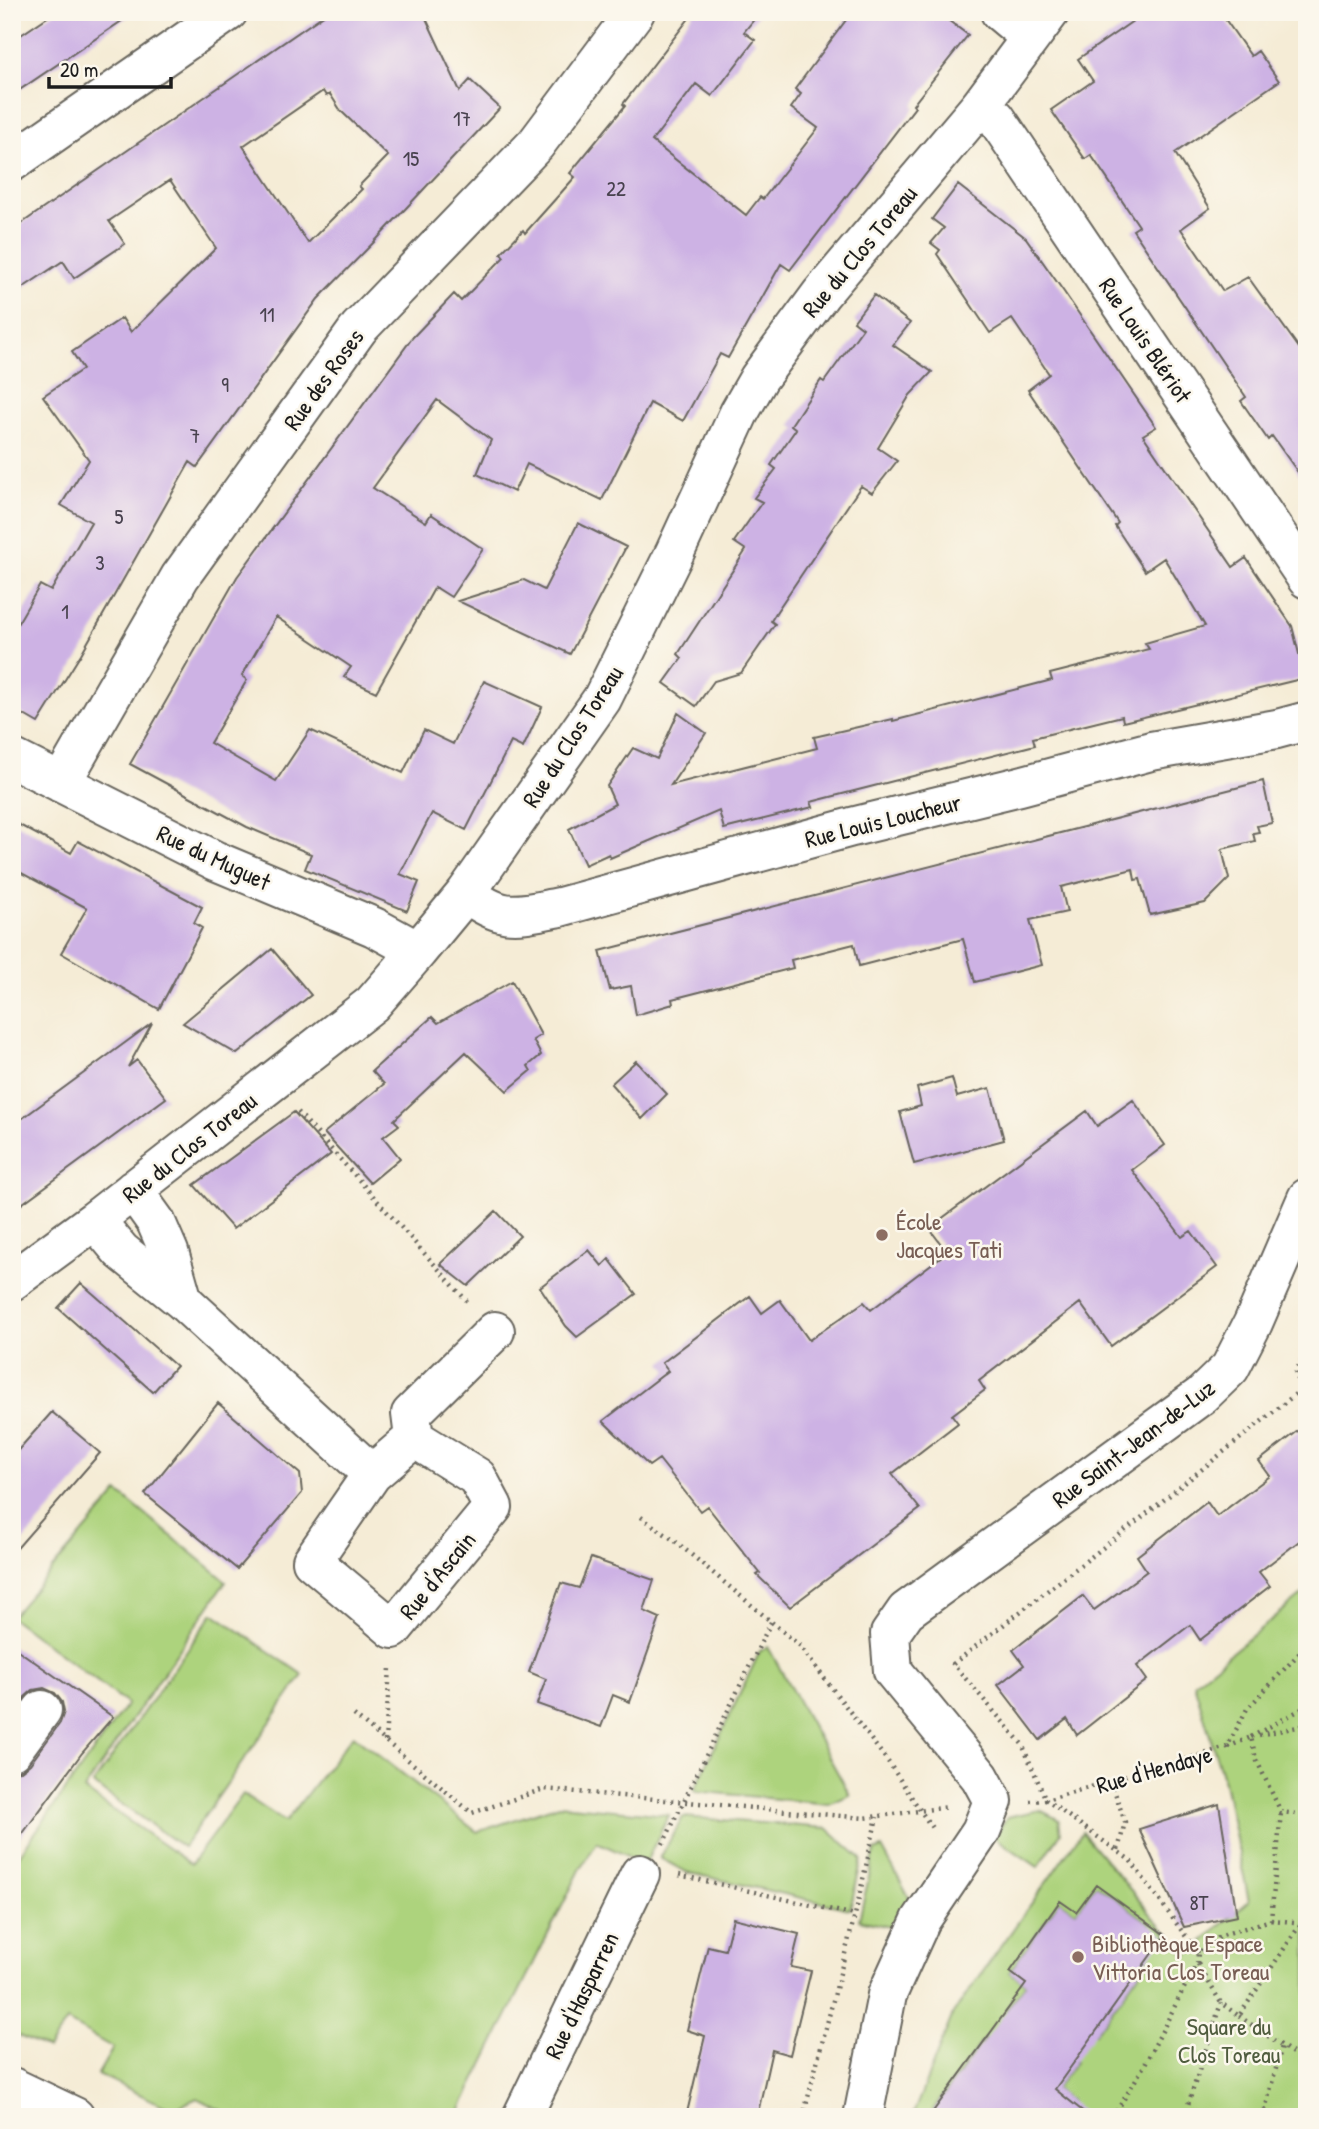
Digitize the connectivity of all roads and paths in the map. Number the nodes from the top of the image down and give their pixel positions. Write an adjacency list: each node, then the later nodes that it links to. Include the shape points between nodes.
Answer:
1 (228, 12): 6 (street)
2 (635, 12): 10 (street, Rue des Roses, via 536,144 359,328 180,577)
3 (1000, 12): 4 (street)
4 (1040, 25): 5 (street, Rue du Clos Toreau)
5 (980, 106): 7 (street, Rue Louis Blériot, via 996,118); 11 (street, Rue du Clos Toreau, via 821,294 759,378 602,699)
6 (12, 162)
7 (1307, 579)
8 (1307, 722): 11 (street, Rue Louis Loucheur, via 1151,751 560,907 498,913)
9 (12, 758): 10 (street, Rue du Muguet)
10 (61, 783): 12 (street, Rue du Muguet, via 216,861 374,927)
11 (466, 893): 12 (street, Rue du Clos Toreau)
12 (418, 951): 13 (street, Rue du Clos Toreau, via 372,1004)
13 (272, 1082): 14 (street, Rue du Clos Toreau); 19 (path)
14 (133, 1190): 16 (street, Rue du Clos Toreau); 18 (street, via 160,1232)
15 (1307, 1198): 38 (street, Rue Saint-Jean-de-Luz, via 1230,1368 1202,1395 906,1611 890,1633 893,1671 980,1777)
16 (95, 1220): 17 (street, Rue du Clos Toreau); 18 (street, via 121,1251)
17 (12, 1280)
18 (183, 1301): 23 (street)
19 (495, 1331): 22 (street, via 411,1414)
20 (1307, 1347): 21 (path, via 1295,1374)
21 (1305, 1386): 37 (path, via 953,1664 1022,1744)
22 (414, 1438): 23 (street, Rue d'Ascain); 26 (street, Rue d'Ascain, via 477,1477 493,1507)
23 (372, 1474): 26 (street, Rue d'Ascain, via 312,1562)
24 (641, 1517): 25 (path)
25 (771, 1622): 39 (path); 40 (path, via 799,1645 889,1762)
26 (393, 1629): 33 (path)
27 (1307, 1645): 34 (path, Rue d'Hendaye, via 1247,1709)
28 (1307, 1706): 32 (path)
29 (42, 1710): 35 (street)
30 (354, 1715): 33 (path)
31 (1307, 1724): 32 (path)
32 (1251, 1737): 34 (path); 41 (path, via 1256,1759)
33 (385, 1741): 39 (path, Rue d'Hendaye, via 472,1813 544,1789)
34 (1227, 1747): 36 (path, Rue d'Hendaye)
35 (12, 1751)
36 (1111, 1781): 37 (path, Rue d'Hendaye); 44 (path, via 1125,1822)
37 (1046, 1800): 38 (path, Rue d'Hendaye); 44 (path)
38 (993, 1801): 40 (path, Rue d'Hendaye); 45 (street, via 981,1831)
39 (683, 1802): 43 (path, Rue d'Hendaye); 46 (path)
40 (920, 1811): 43 (path, Rue d'Hendaye); 45 (path)
41 (1282, 1812): 42 (path); 48 (path)
42 (1307, 1815)
43 (877, 1817): 47 (path)
44 (1118, 1850): 50 (path)
45 (957, 1866): 60 (street, via 921,1920 887,1995)
46 (647, 1868): 47 (path); 58 (street, Rue d'Hasparren)
47 (855, 1915): 59 (path)
48 (1270, 1920): 49 (path); 50 (path, via 1222,1935)
49 (1305, 1922): 53 (path)
50 (1198, 1953): 51 (path)
51 (1197, 1964): 52 (path); 61 (path)
52 (1221, 2003): 53 (path); 62 (path)
53 (1239, 2016): 54 (path)
54 (1282, 2046): 55 (path); 63 (path)
55 (1307, 2063)
56 (12, 2087): 57 (street)
57 (75, 2117)
58 (523, 2117)
59 (803, 2117)
60 (863, 2117)
61 (1113, 2117)
62 (1184, 2117)
63 (1263, 2117)

